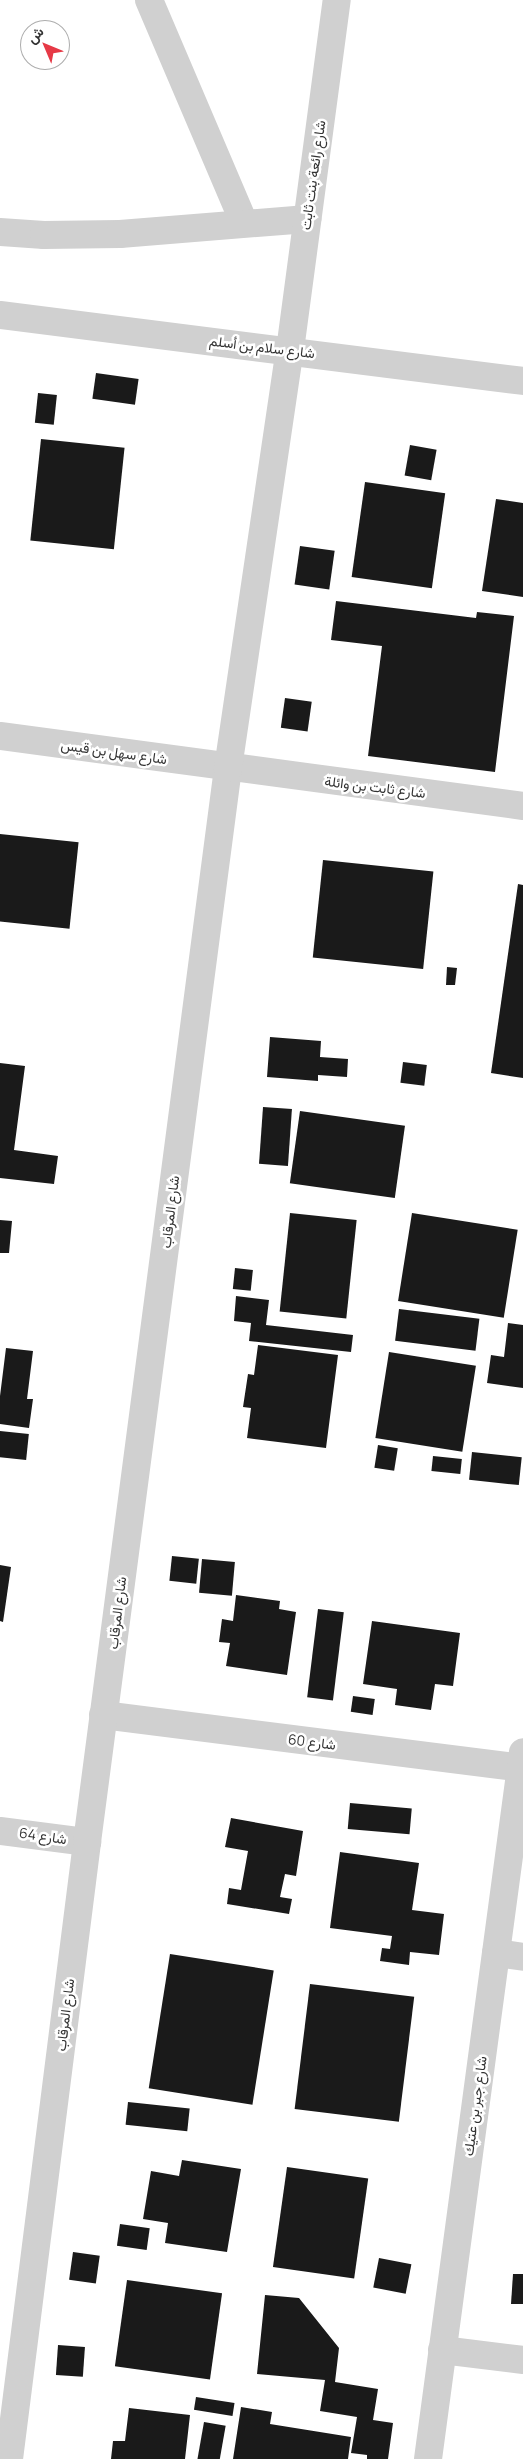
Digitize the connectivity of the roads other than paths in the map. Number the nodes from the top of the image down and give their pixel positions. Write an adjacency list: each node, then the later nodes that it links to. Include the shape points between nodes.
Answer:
1 (149, 0): 4 (street)
2 (337, 0): 3 (street, شارع رائعة بنت ثابت)
3 (307, 219): 4 (street); 7 (street, شارع رائعة بنت ثابت)
4 (244, 223): 5 (street, via 111,235)
5 (0, 232)
6 (0, 315): 7 (street, شارع سلام بن أسلم)
7 (290, 350): 8 (street, شارع سلام بن أسلم); 10 (street, شارع رائعة بنت ثابت)
8 (523, 381)
9 (0, 736): 10 (street, شارع سهل بن قيس)
10 (228, 768): 11 (street, شارع ثابت بن وائلة); 12 (street, شارع المرقاب)
11 (523, 806)
12 (103, 1715): 13 (street, شارع 60); 15 (street, شارع المرقاب)
13 (522, 1760): 16 (street, شارع جبر بن عتيك)
14 (0, 1831): 15 (street, شارع 64)
15 (87, 1842): 20 (street, شارع المرقاب)
16 (496, 1954): 17 (street); 18 (street, شارع جبر بن عتيك)
17 (523, 1957)
18 (442, 2350): 19 (street); 21 (street, شارع جبر بن عتيك)
19 (523, 2360)
20 (8, 2459)
21 (428, 2459)

